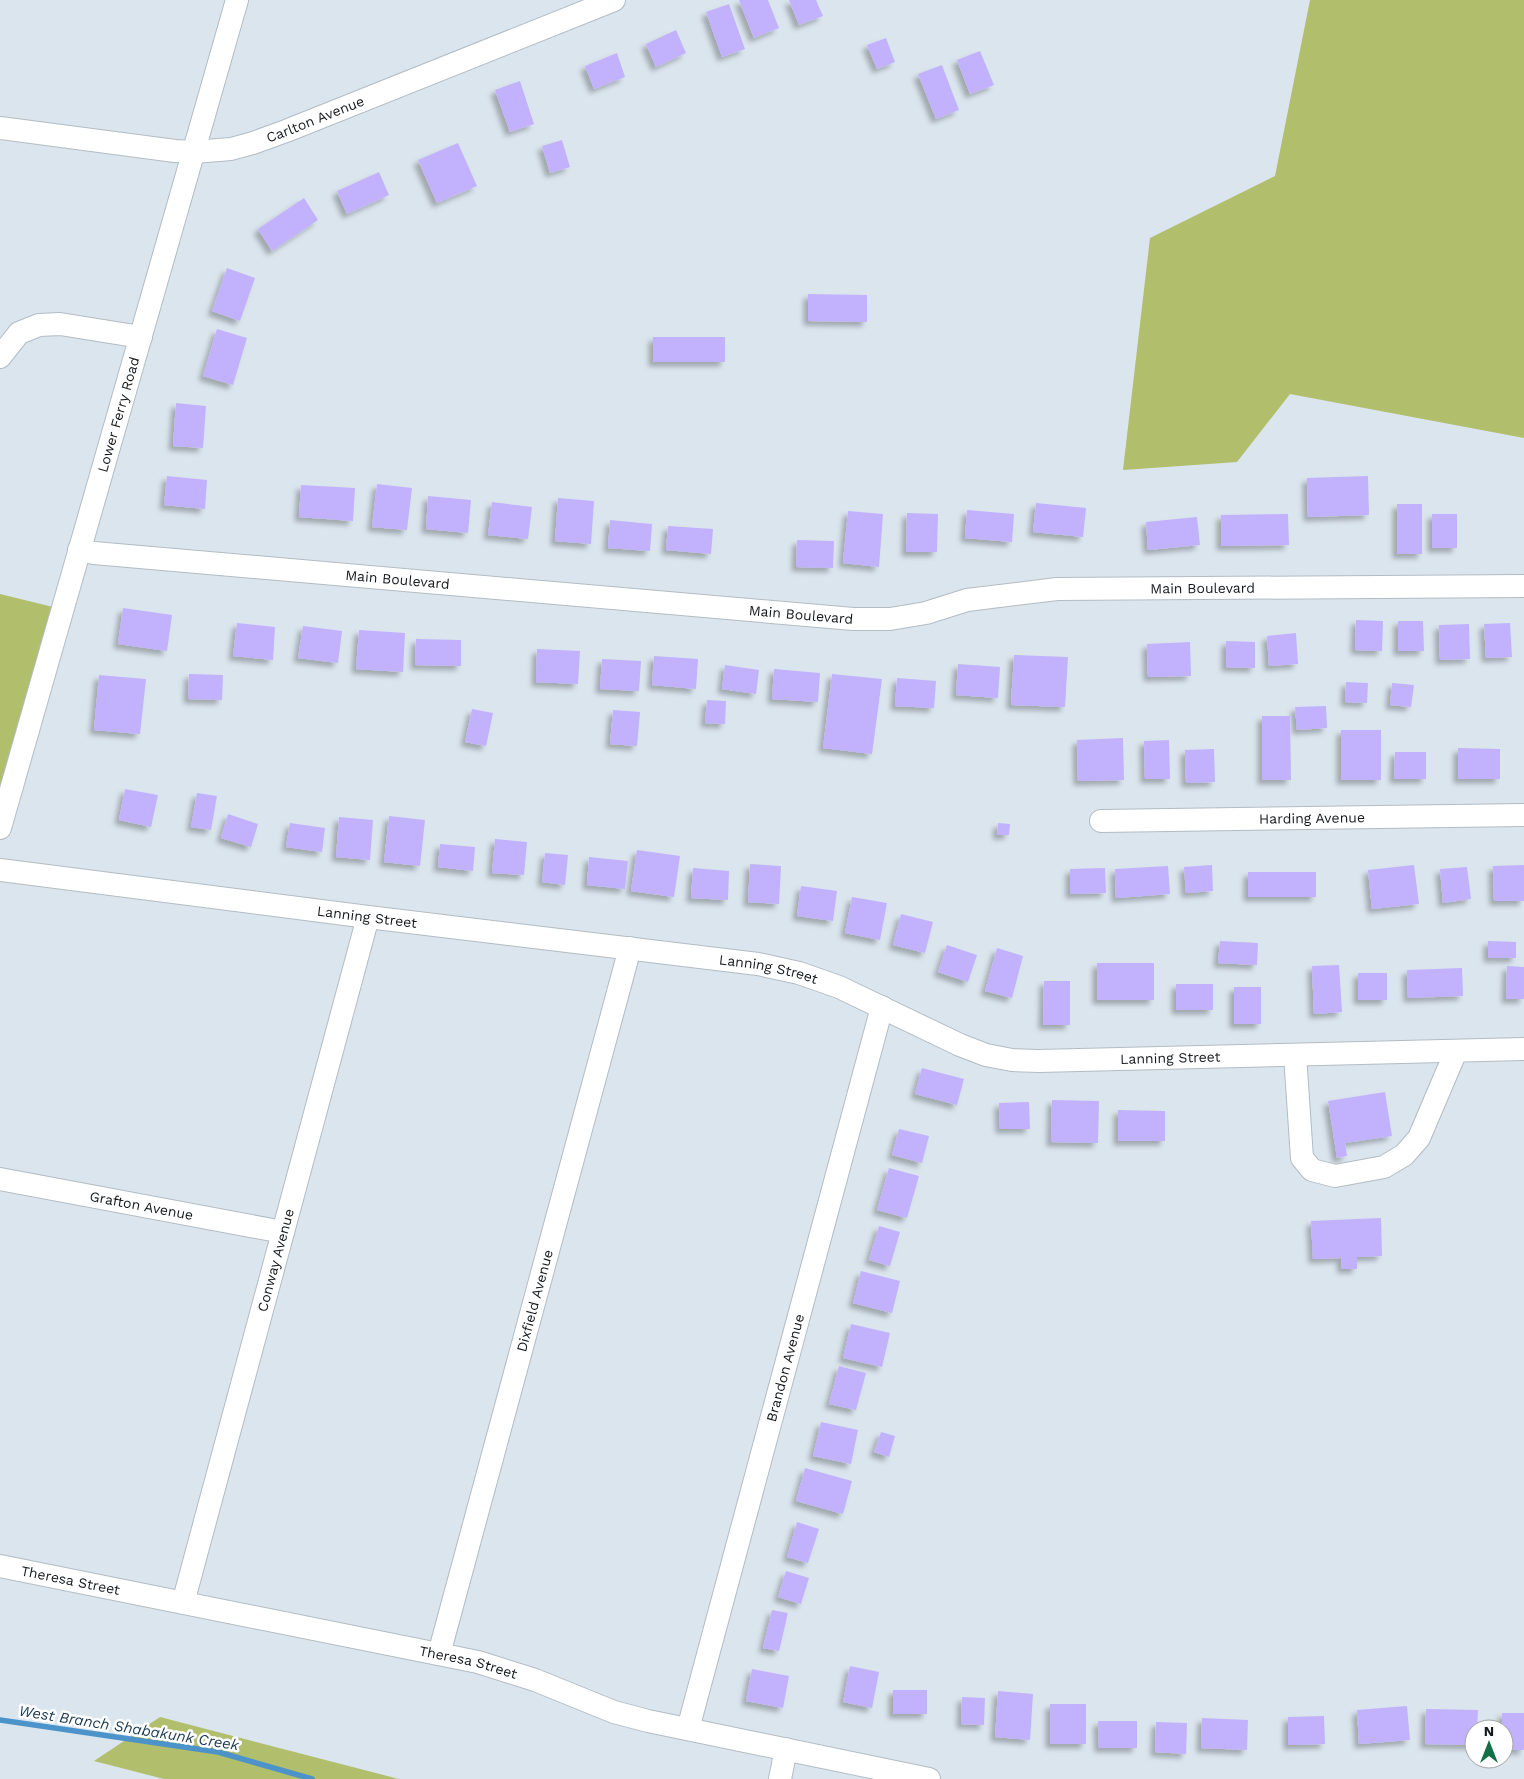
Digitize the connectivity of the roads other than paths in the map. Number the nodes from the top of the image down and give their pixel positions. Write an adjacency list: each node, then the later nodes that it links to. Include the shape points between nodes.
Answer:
1 (237, 0): 4 (street, Lower Ferry Road)
2 (614, 0): 4 (street, Carlton Avenue, via 253,143 231,149)
3 (0, 128): 4 (street, Carlton Avenue)
4 (194, 152): 5 (street, Lower Ferry Road)
5 (141, 337): 6 (street, via 60,324 39,325 19,333); 7 (street, Lower Ferry Road)
6 (0, 357)
7 (79, 550): 8 (street, Main Boulevard, via 853,619 926,613 966,600 1056,589); 11 (street, Lower Ferry Road)
8 (1524, 586)
9 (1524, 815): 10 (street, Harding Avenue)
10 (1101, 821)
11 (0, 828)
12 (0, 870): 13 (street, Lanning Street)
13 (368, 918): 14 (street, Lanning Street); 20 (street, Conway Avenue)
14 (630, 948): 15 (street, Lanning Street, via 758,964 799,973); 23 (street, Dixfield Avenue)
15 (882, 1007): 18 (street, Lanning Street, via 960,1045 1012,1060); 24 (street, Brandon Avenue)
16 (1524, 1049): 17 (street, Lanning Street)
17 (1456, 1051): 18 (street, Lanning Street); 18 (street, via 1419,1138 1404,1155 1384,1167 1335,1176 1312,1170 1302,1158)
18 (1295, 1054)
19 (0, 1179): 20 (street, Grafton Avenue)
20 (283, 1232): 22 (street, Conway Avenue)
21 (0, 1566): 22 (street, Theresa Street)
22 (183, 1603): 23 (street, Theresa Street)
23 (439, 1654): 24 (street, Theresa Street, via 535,1680 614,1712)
24 (688, 1729): 25 (street, Theresa Street)
25 (786, 1749): 26 (street); 27 (street, Theresa Street)
26 (780, 1779)
27 (930, 1779)

